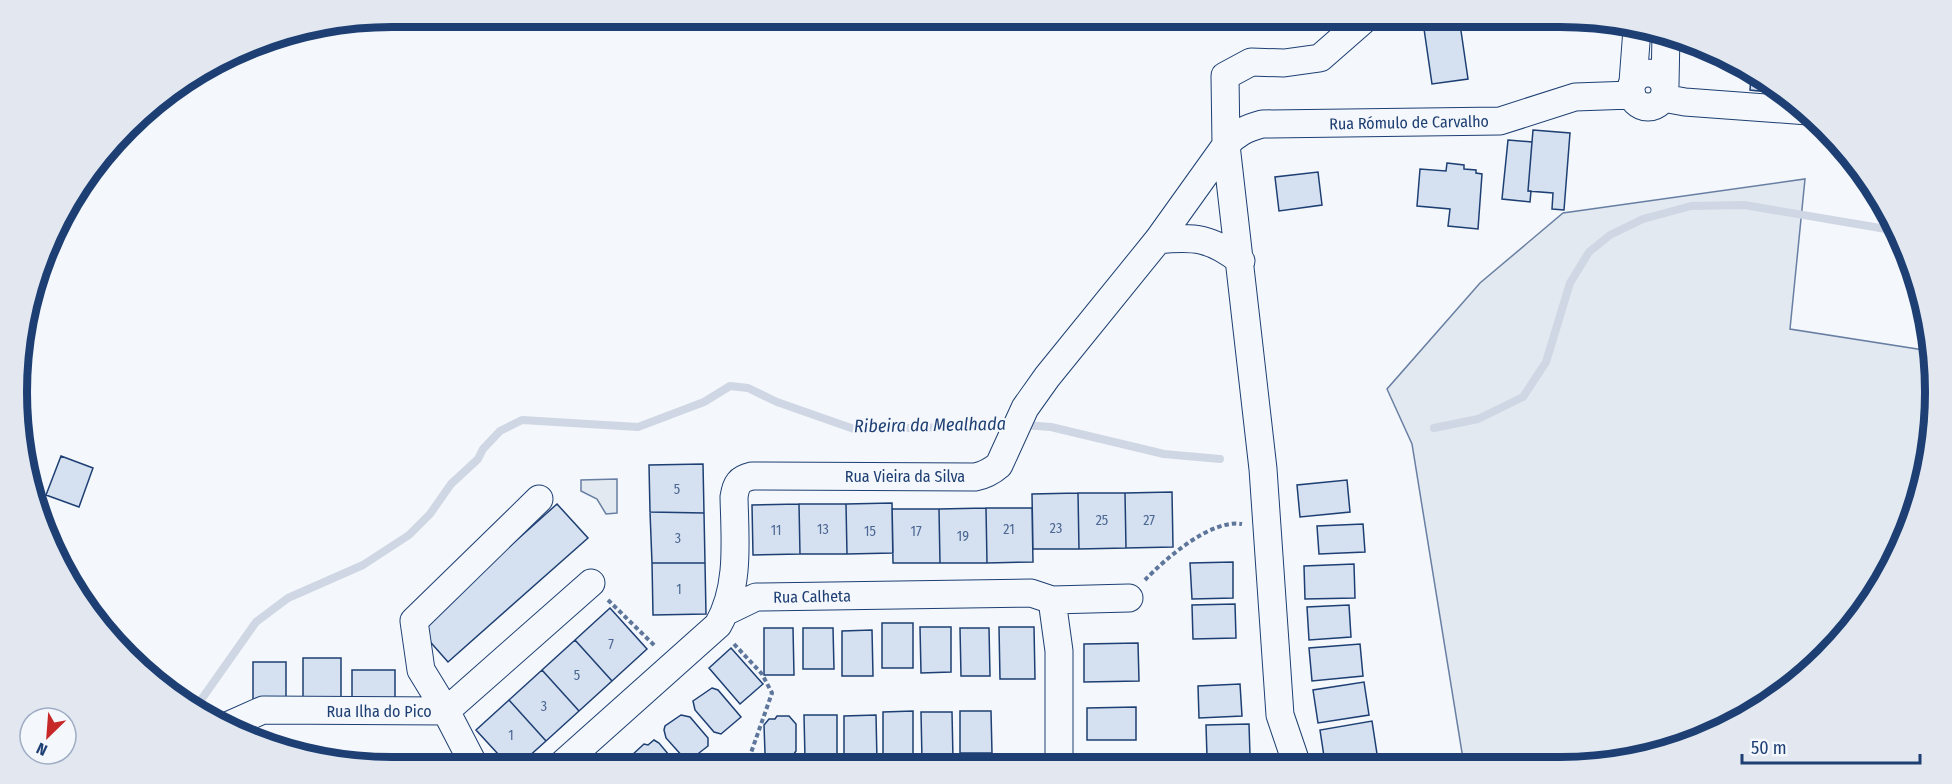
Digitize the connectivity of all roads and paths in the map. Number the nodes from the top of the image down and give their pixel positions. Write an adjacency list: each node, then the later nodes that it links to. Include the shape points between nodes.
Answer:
1 (1355, 27): 7 (street, via 1320,58 1251,62 1225,76)
2 (1636, 35): 4 (street)
3 (1666, 43): 5 (street)
4 (1632, 89): 5 (street, Rua Rómulo de Carvalho, via 1641,74 1652,74 1662,80); 7 (street, Rua Rómulo de Carvalho, via 1575,97 1500,121 1262,124 1245,129)
5 (1664, 92): 6 (street, via 1685,102)
6 (1791, 110)
7 (1226, 145): 8 (street, Rua Vieira da Silva); 9 (street)
8 (1158, 240): 9 (street, via 1200,239 1222,246); 15 (street, Rua Vieira da Silva, via 1047,377 1025,408 999,465 985,475 741,479 735,486 734,497 734,583)
9 (1241, 261): 11 (street)
10 (539, 499): 17 (street, via 414,621 422,670)
11 (1267, 527): 13 (path, via 1231,522 1203,533 1157,568); 23 (street, via 1280,715)
12 (591, 583): 16 (path); 17 (street, Rua Ilha do Pico)
13 (1129, 598): 14 (street, Rua Calheta)
14 (1052, 600): 15 (street, Rua Calheta, via 1031,593 756,597); 22 (street, via 1059,651)
15 (722, 619): 16 (street, Rua Calheta); 21 (path, via 772,693)
16 (674, 664): 20 (street, Rua Calheta)
17 (446, 711): 18 (street, Rua Ilha do Pico, via 263,710); 19 (street)
18 (237, 722)
19 (470, 757)
20 (570, 757)
21 (749, 757)
22 (1059, 757)
23 (1294, 757)

